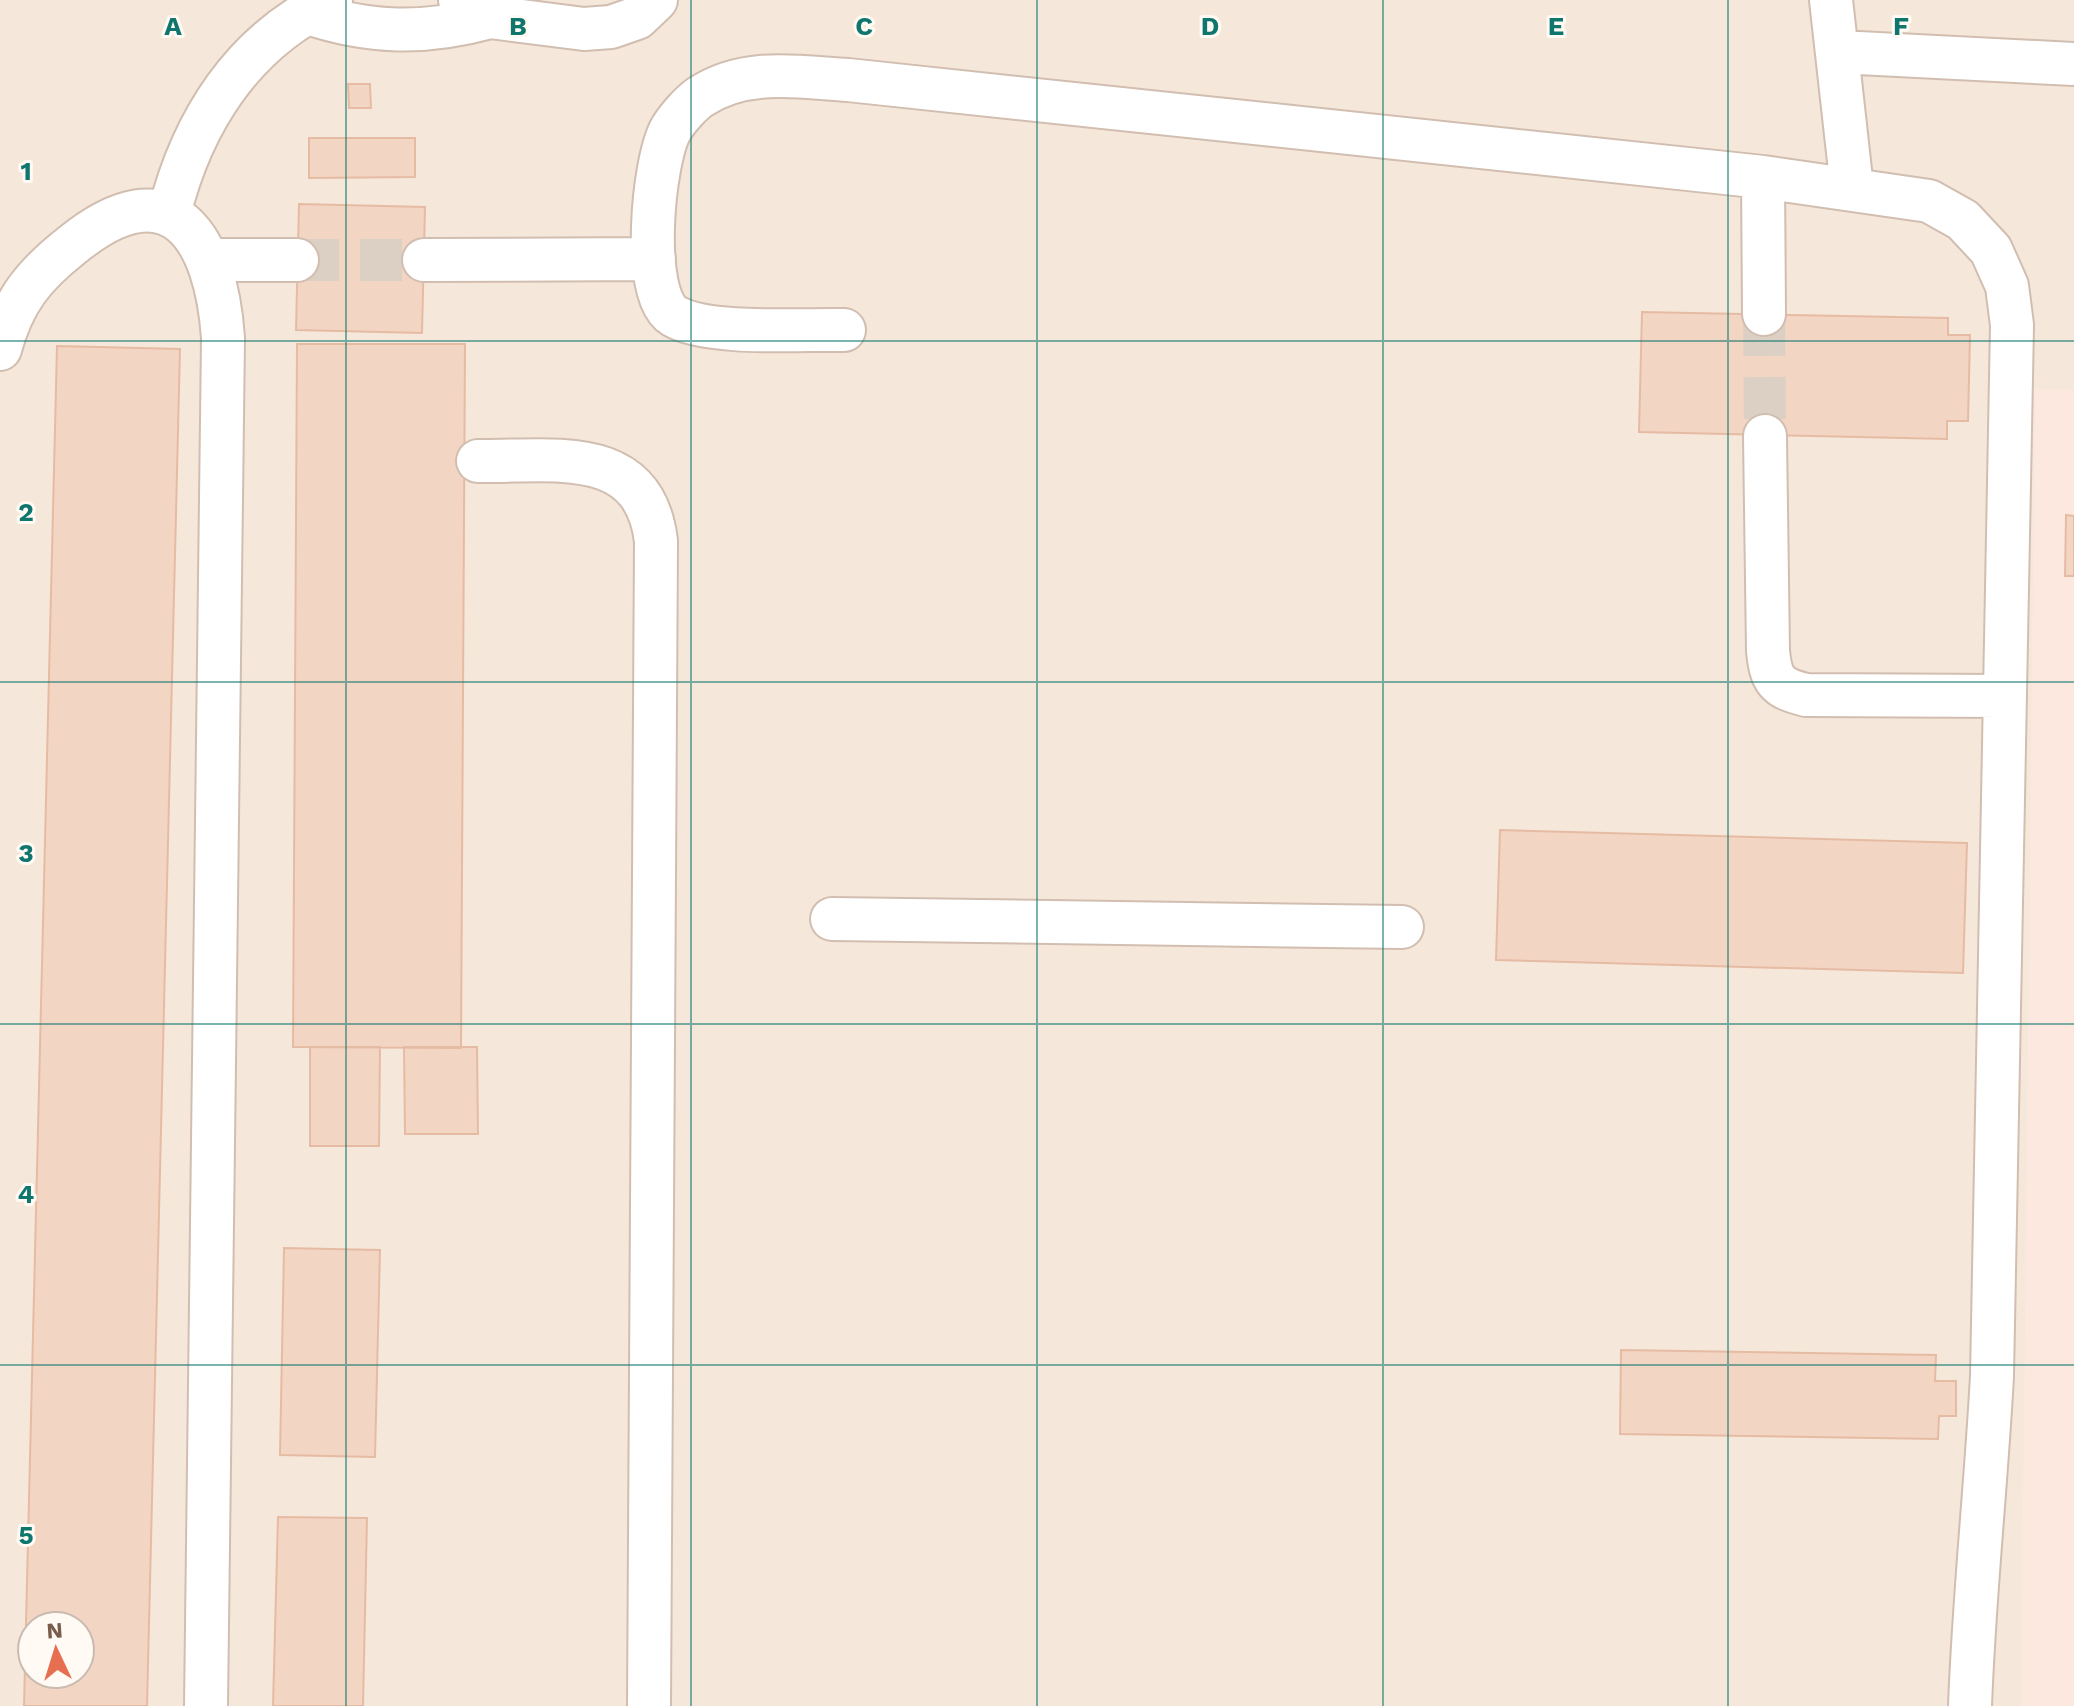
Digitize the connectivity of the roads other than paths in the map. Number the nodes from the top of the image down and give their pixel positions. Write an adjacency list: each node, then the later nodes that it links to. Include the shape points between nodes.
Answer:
1 (656, 0): 4 (lane, via 637,18 584,29)
2 (1831, 0): 5 (lane)
3 (318, 6): 4 (lane, via 341,24 378,31 454,27); 9 (lane, via 241,66 215,99 194,135)
4 (475, 8)
5 (1839, 52): 6 (lane); 8 (lane)
6 (2074, 64)
7 (1763, 177): 8 (lane); 10 (lane, via 773,75 733,80 698,99 671,129 658,167); 14 (lane)
8 (1852, 188): 19 (lane, via 1929,201 1963,220 1991,250 2007,286 2012,325)
9 (169, 214): 11 (lane, via 193,231); 16 (lane, via 130,210 98,223 35,275 14,309)
10 (654, 259): 13 (lane); 15 (lane, via 656,290 671,315 699,326)
11 (210, 260): 12 (lane); 22 (lane, via 221,301 223,338)
12 (297, 260)
13 (424, 260)
14 (1764, 314)
15 (844, 330)
16 (0, 349)
17 (1765, 436): 19 (lane, via 1768,651 1770,673 1784,690 1806,695)
18 (478, 461): 23 (lane, via 606,467 627,478 653,517)
19 (2005, 696): 24 (lane, via 1992,1376)
20 (832, 919): 21 (lane)
21 (1402, 927)
22 (206, 1706)
23 (649, 1706)
24 (1970, 1706)

